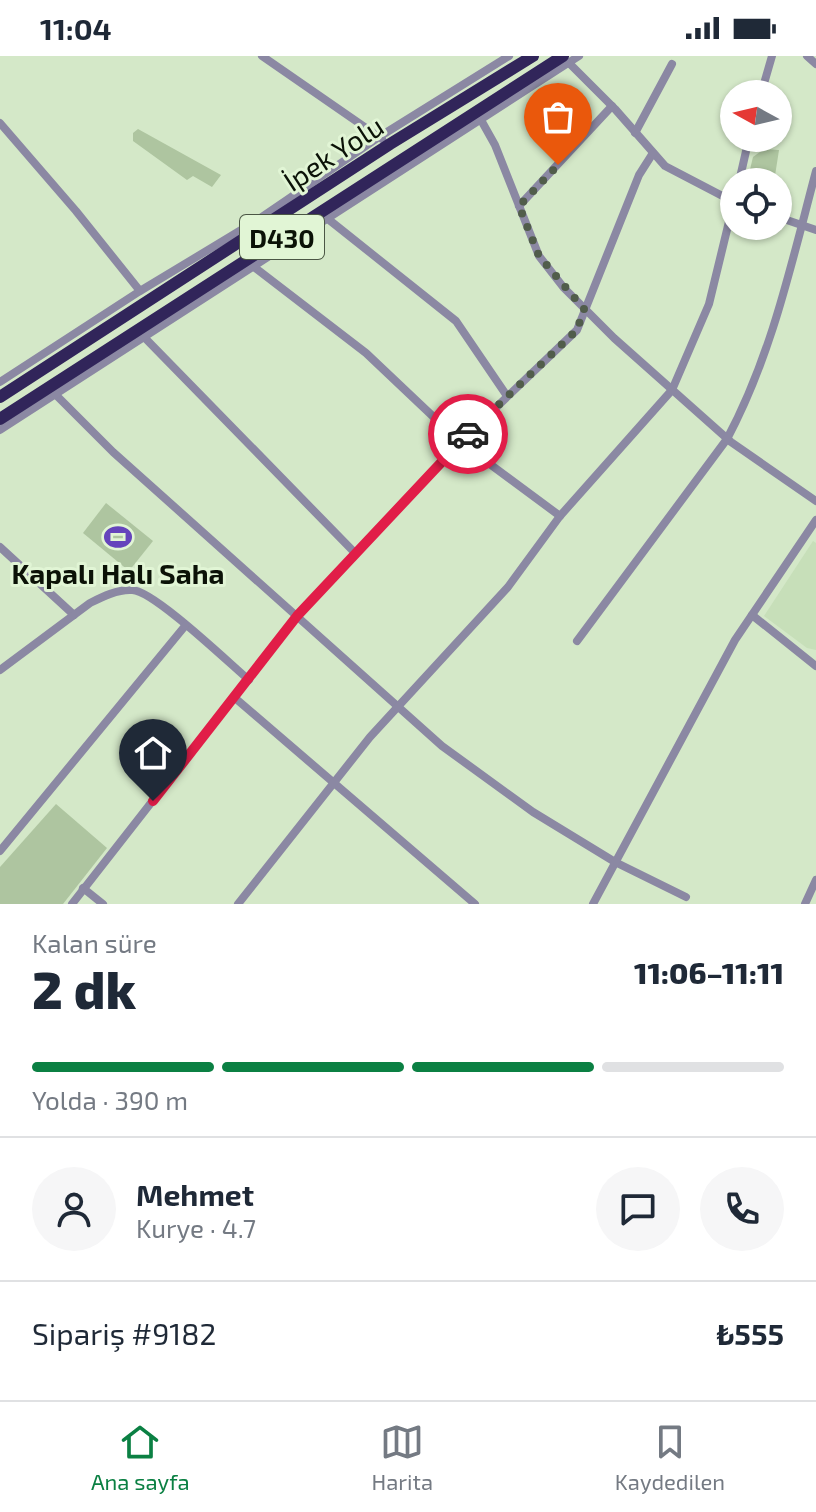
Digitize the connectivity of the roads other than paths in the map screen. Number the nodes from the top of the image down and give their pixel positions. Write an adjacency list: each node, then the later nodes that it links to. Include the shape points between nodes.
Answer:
1 (262, 56): 15 (street)
2 (509, 56): 15 (street)
3 (533, 56): 15 (highway, İpek Yolu / D430)
4 (579, 56): 7 (street)
5 (772, 56): 10 (street)
6 (807, 56): 9 (street)
7 (566, 59): 11 (street); 12 (street); 34 (highway, D430)
8 (672, 64): 14 (street)
9 (816, 64)
10 (765, 80)
11 (612, 106): 14 (street); 19 (street)
12 (481, 120): 19 (street); 20 (street)
13 (0, 123): 26 (street)
14 (635, 133): 16 (street)
15 (384, 141): 26 (street); 33 (highway, İpek Yolu / D430)
16 (653, 153): 18 (street, via 665,166); 27 (street)
17 (816, 171): 22 (street)
18 (720, 195)
19 (519, 206): 27 (street, via 539,256)
20 (328, 219): 25 (street); 32 (street, via 456,321)
21 (792, 221): 22 (street)
22 (802, 224): 23 (street); 36 (street, via 780,307)
23 (816, 230)
24 (725, 240): 30 (street, via 709,304)
25 (254, 267): 28 (street); 37 (street, via 366,353)
26 (140, 291): 29 (street)
27 (584, 309): 30 (street); 32 (street, via 577,330)
28 (144, 337): 31 (street); 42 (street)
29 (0, 382)
30 (672, 390): 36 (street); 39 (street)
31 (55, 394): 35 (street); 45 (street)
32 (507, 396): 37 (street)
33 (0, 397)
34 (0, 419)
35 (0, 430)
36 (727, 439): 38 (street); 47 (street)
37 (460, 442): 39 (street); 42 (street)
38 (816, 501)
39 (560, 516): 52 (street, via 508,587)
40 (816, 520): 44 (street)
41 (0, 547): 43 (street)
42 (356, 554): 45 (street)
43 (74, 615): 46 (street, via 105,596 133,589); 49 (street)
44 (752, 615): 48 (street); 55 (street)
45 (297, 616): 50 (street); 52 (street)
46 (185, 626): 50 (street); 54 (street)
47 (577, 641)
48 (816, 666)
49 (0, 669)
50 (249, 680): 51 (street)
51 (235, 698): 53 (street); 57 (street)
52 (398, 706): 53 (street); 55 (street, via 442,746 533,812)
53 (333, 781): 61 (street); 62 (street)
54 (0, 851)
55 (615, 862): 58 (street); 63 (street)
56 (816, 880): 64 (street)
57 (83, 888): 59 (street); 60 (street)
58 (686, 897)
59 (72, 904)
60 (103, 904)
61 (238, 904)
62 (475, 904)
63 (593, 904)
64 (805, 904)

